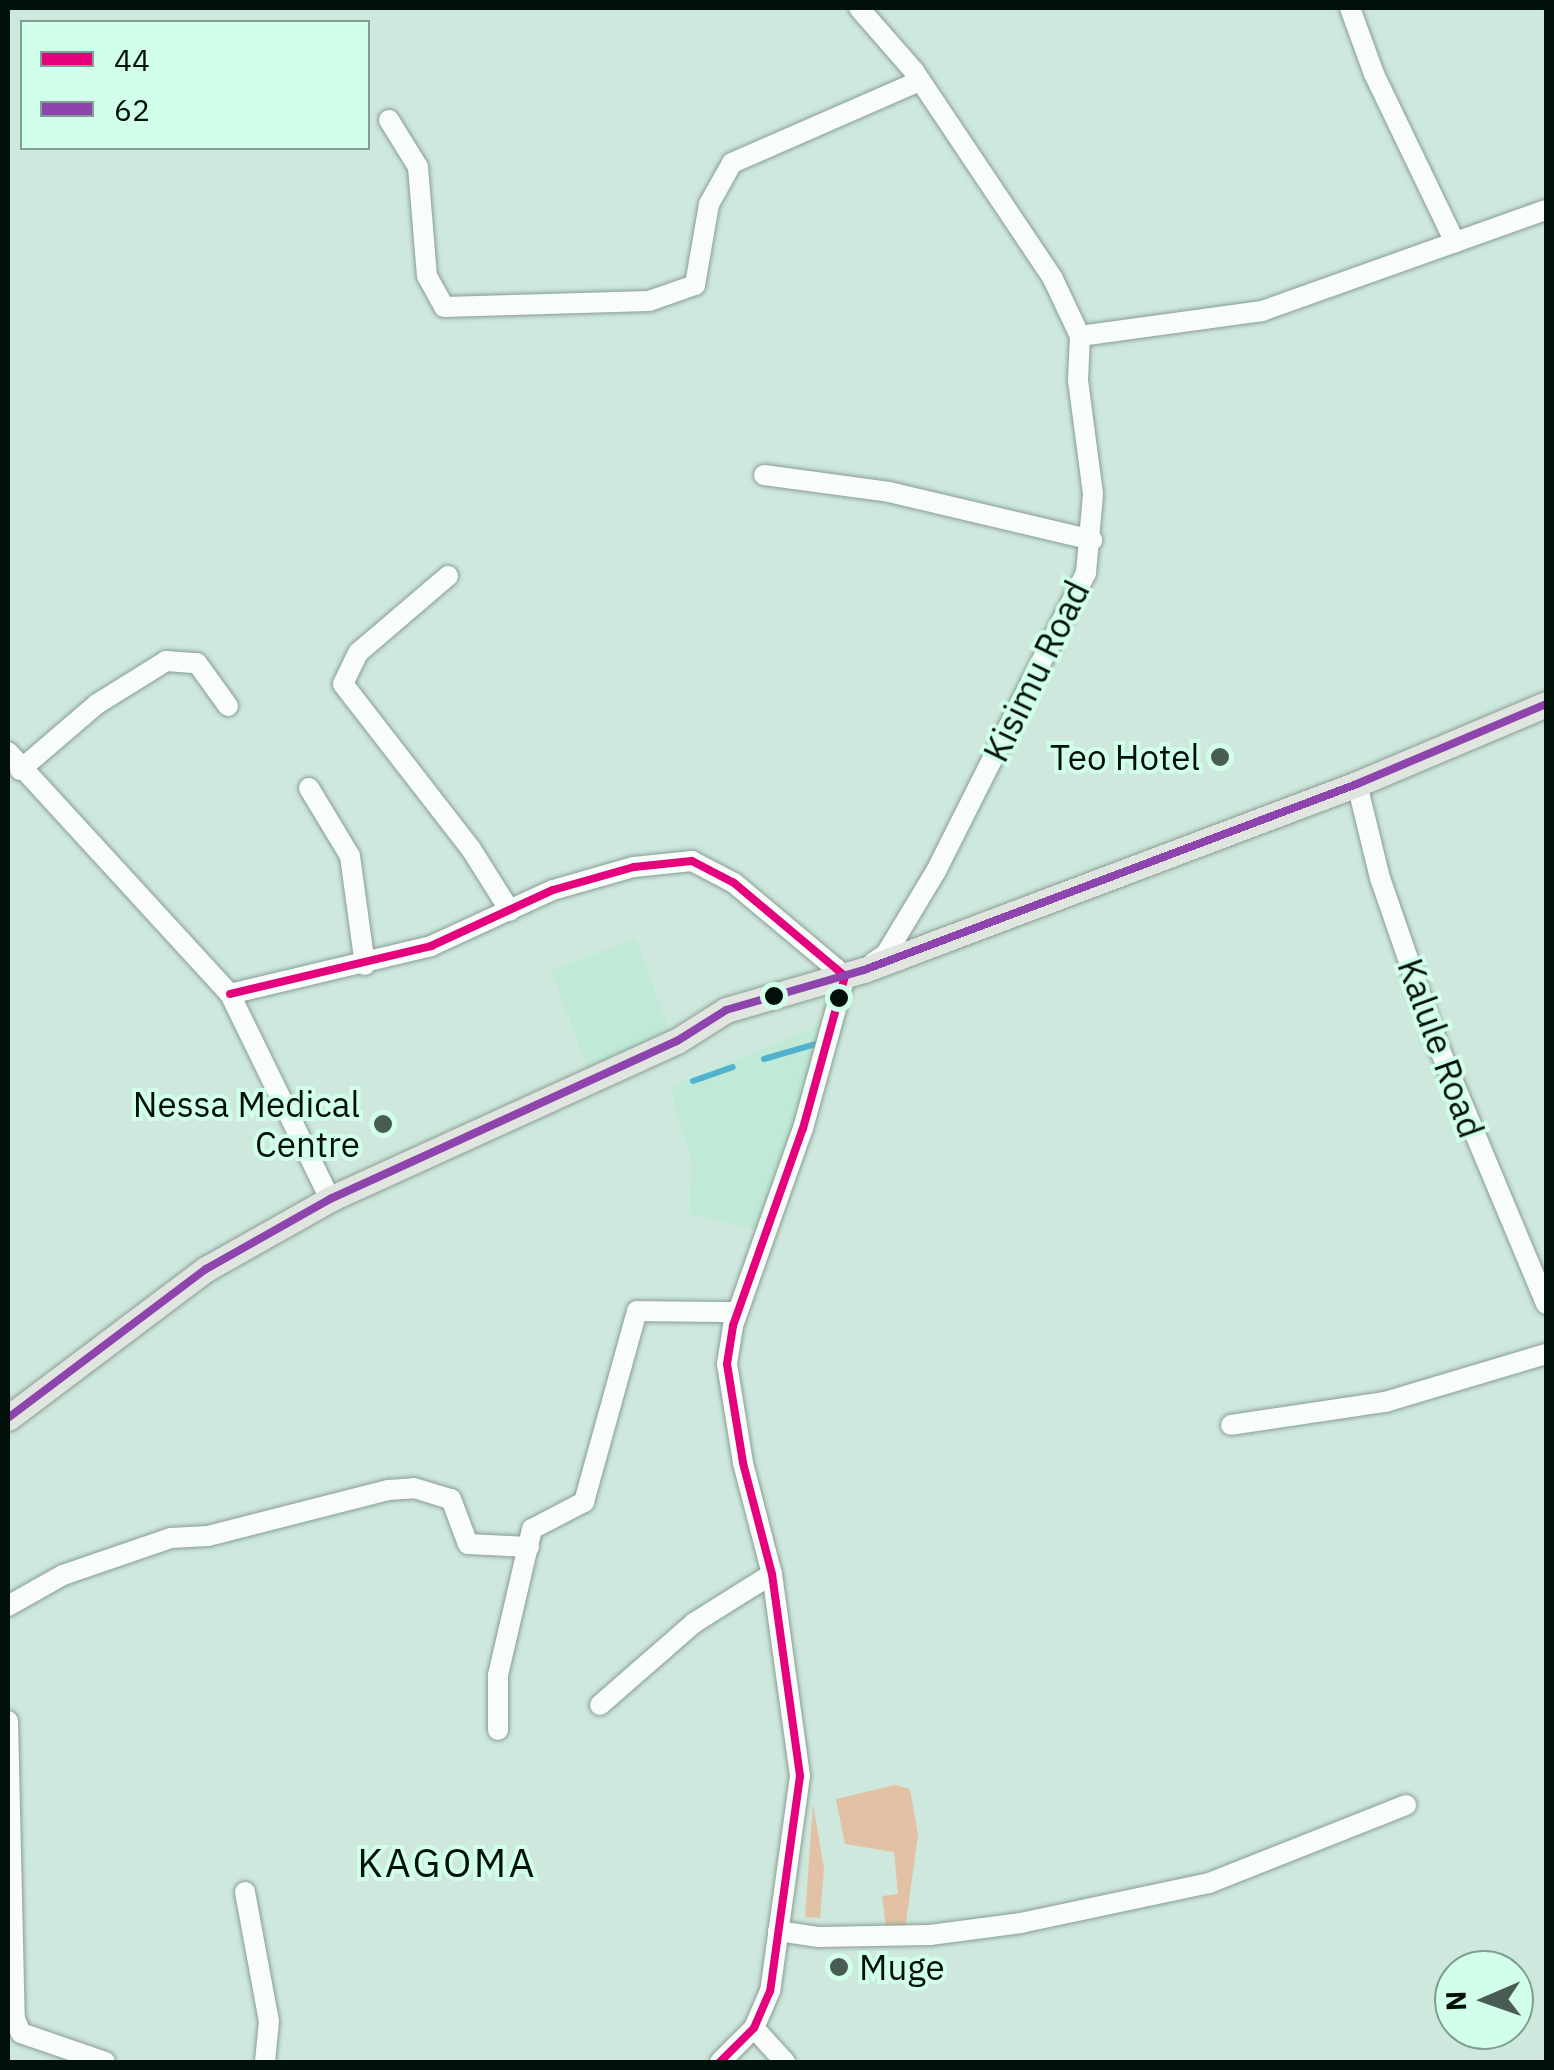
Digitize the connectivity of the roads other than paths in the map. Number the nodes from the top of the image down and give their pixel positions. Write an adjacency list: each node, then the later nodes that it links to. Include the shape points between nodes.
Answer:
1 (859, 8): 3 (street)
2 (1350, 8): 6 (street, via 1374,74)
3 (920, 81): 4 (street, via 732,163 709,204 696,285 649,300 444,308 428,276 418,167); 7 (street, via 1052,279)
4 (389, 120)
5 (1546, 210): 6 (street)
6 (1456, 242): 7 (street, via 1262,311)
7 (1080, 336): 9 (street, Kisimu Road)
8 (764, 476): 9 (street, via 889,492)
9 (1092, 540): 19 (street, Kisimu Road, via 1076,600 936,871 886,954)
10 (448, 576): 17 (street, via 358,653 343,684 471,848)
11 (1546, 704): 15 (main road)
12 (228, 706): 14 (street, via 197,663 166,662 97,704)
13 (8, 752): 14 (street)
14 (20, 770): 20 (street)
15 (1357, 784): 19 (main road); 22 (street, Kalule Road, via 1380,878 1437,1042)
16 (309, 788): 18 (street, via 350,856)
17 (510, 911): 18 (street); 19 (street, via 553,890 634,867 692,861 734,883)
18 (365, 965): 20 (street)
19 (854, 974): 21 (main road, via 726,1010 677,1040); 23 (street)
20 (230, 994): 21 (street)
21 (330, 1199): 25 (main road, via 206,1269)
22 (1546, 1304)
23 (737, 1312): 27 (street, via 637,1311 584,1502 540,1522); 28 (street, via 727,1364 742,1463)
24 (1546, 1354): 26 (street, via 1385,1402)
25 (8, 1418)
26 (1231, 1425)
27 (530, 1547): 29 (street, via 468,1544 451,1498 414,1488 388,1490 208,1536 171,1538 64,1575); 32 (street, via 498,1675)
28 (772, 1574): 30 (street, via 694,1622); 35 (street, via 800,1776)
29 (8, 1606)
30 (600, 1704)
31 (8, 1721): 37 (street)
32 (498, 1730)
33 (1406, 1805): 35 (street, via 1209,1883 1021,1923 930,1935 818,1937)
34 (246, 1892): 39 (street, via 269,2021)
35 (778, 1930): 36 (street, via 770,1991)
36 (754, 2028): 40 (street); 41 (street)
37 (14, 2036): 38 (street)
38 (105, 2062)
39 (265, 2062)
40 (720, 2062)
41 (785, 2062)

